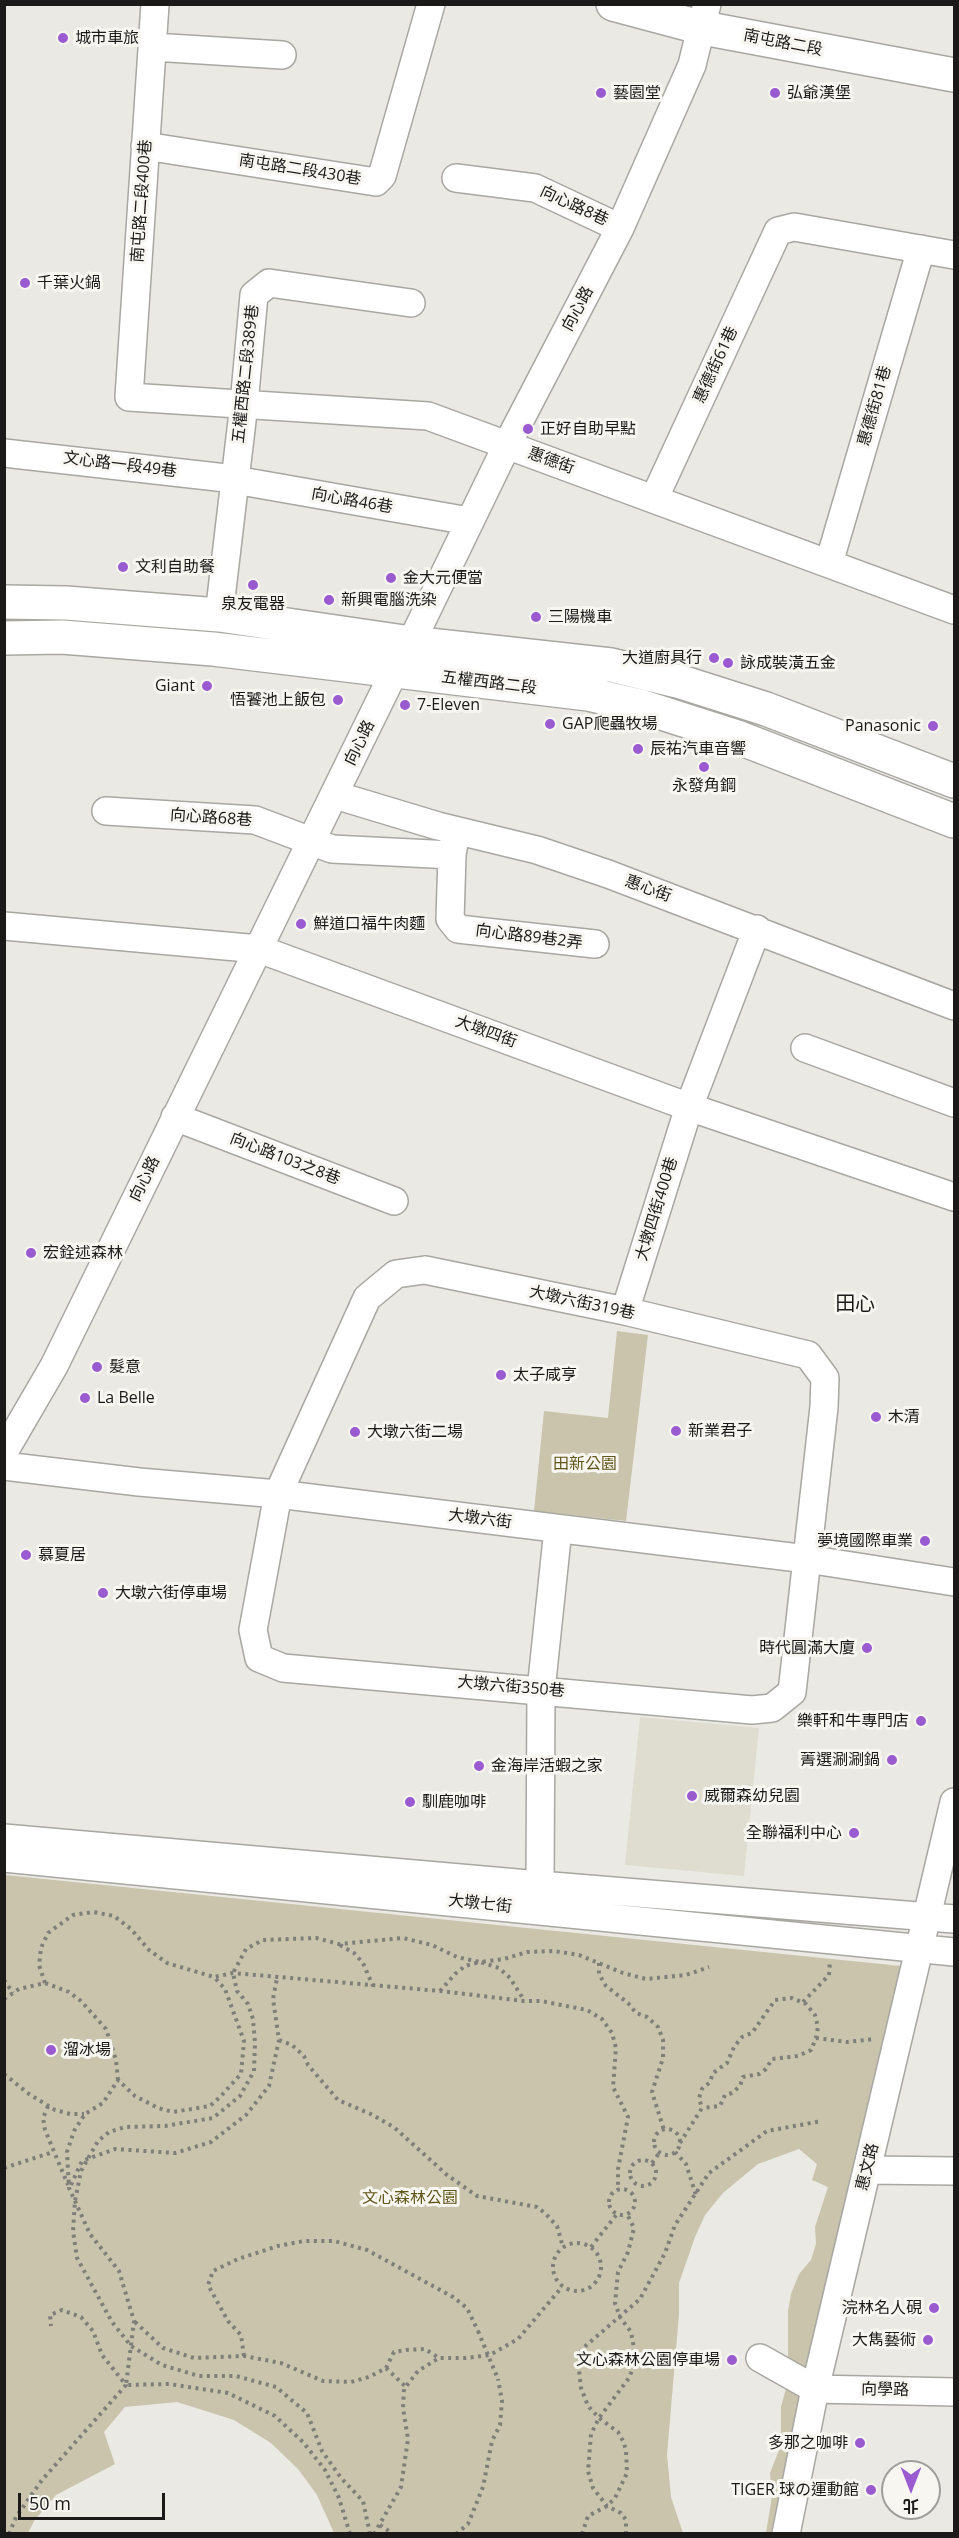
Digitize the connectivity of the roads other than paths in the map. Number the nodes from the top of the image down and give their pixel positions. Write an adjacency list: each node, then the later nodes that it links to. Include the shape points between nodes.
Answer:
1 (155, 4): 5 (street, 南屯路二段400巷)
2 (431, 4): 8 (street, 南屯路二段430巷, via 382,176 376,182)
3 (613, 4): 4 (main road, 南屯路二段)
4 (705, 16): 7 (main road, 南屯路二段); 10 (street, 向心路, via 692,65)
5 (153, 47): 6 (street); 8 (street, 南屯路二段400巷)
6 (282, 55)
7 (954, 75)
8 (145, 146): 14 (street, 南屯路二段400巷)
9 (456, 178): 10 (street, 向心路8巷, via 535,188)
10 (620, 228): 16 (street, 向心路)
11 (921, 249): 12 (street); 19 (street, 惠德街61巷, via 794,227 778,231); 21 (street, 惠德街81巷)
12 (954, 255)
13 (411, 303): 15 (street, 五權西路二段389巷, via 269,283 254,296)
14 (129, 397): 15 (street, 惠德街)
15 (244, 404): 16 (street, 惠德街, via 428,416); 18 (street, 五權西路二段389巷)
16 (507, 445): 19 (street, 惠德街); 20 (street, 向心路)
17 (4, 453): 18 (street, 文心路一段49巷)
18 (235, 479): 20 (street, 向心路46巷); 24 (street, 五權西路二段389巷)
19 (654, 499): 21 (street, 惠德街)
20 (469, 521): 26 (street, 向心路)
21 (829, 563): 23 (street, 惠德街)
22 (4, 602): 24 (main road, 五權西路二段)
23 (954, 610)
24 (219, 615): 26 (main road, 五權西路二段)
25 (4, 638): 27 (main road, 五權西路二段, via 62,637 213,649)
26 (411, 643): 27 (street, 向心路); 28 (main road, 五權西路二段, via 611,665 681,682 766,709)
27 (394, 672): 29 (street, 向心路); 31 (main road, 五權西路二段, via 588,694 640,706 737,737)
28 (954, 781)
29 (334, 795): 32 (street, 向心路); 33 (street, 惠心街, via 438,826)
30 (106, 811): 32 (street, 向心路68巷, via 255,820)
31 (954, 821)
32 (313, 840): 33 (street, 惠心街, via 332,849); 37 (street, 向心路)
33 (454, 842): 35 (street, 惠心街, via 537,850); 36 (street, 向心路89巷2弄, via 450,919 459,929)
34 (4, 926): 37 (street, 大墩四街)
35 (757, 929): 38 (street, 惠心街); 41 (street, 大墩四街400巷)
36 (595, 944)
37 (259, 949): 41 (street, 大墩四街); 42 (street, 向心路)
38 (954, 1006)
39 (806, 1048): 40 (street)
40 (954, 1103)
41 (689, 1107): 43 (street, 大墩四街); 45 (street, 大墩四街400巷)
42 (176, 1118): 44 (street, 向心路103之8巷); 46 (street, 向心路, via 54,1366)
43 (954, 1197)
44 (394, 1201)
45 (625, 1311): 48 (street, 大墩六街319巷, via 425,1270 396,1274 367,1298); 50 (street, 大墩六街319巷, via 808,1355 825,1378)
46 (4, 1452)
47 (4, 1466): 48 (street, 大墩六街)
48 (278, 1494): 49 (street, 大墩六街); 52 (street, 大墩六街350巷, via 253,1630 259,1658 283,1668)
49 (558, 1529): 50 (street, 大墩六街); 52 (street)
50 (807, 1559): 51 (street, 大墩六街); 52 (street, 大墩六街350巷, via 792,1692 772,1707 752,1710)
51 (954, 1582)
52 (542, 1690): 56 (street)
53 (954, 1802): 57 (street, 惠文路)
54 (4, 1838): 56 (street, 大墩七街)
55 (4, 1858): 58 (street, 大墩七街)
56 (540, 1885): 57 (street, 大墩七街)
57 (942, 1918): 58 (street, 惠文路)
58 (921, 1948): 59 (street, 大墩七街); 60 (street, 惠文路)
59 (954, 1952)
60 (867, 2170): 61 (street); 63 (street, 惠文路)
61 (954, 2171)
62 (760, 2358): 63 (street)
63 (815, 2389): 64 (street, 向學路); 65 (street, 惠文路)
64 (954, 2392)
65 (786, 2534)

